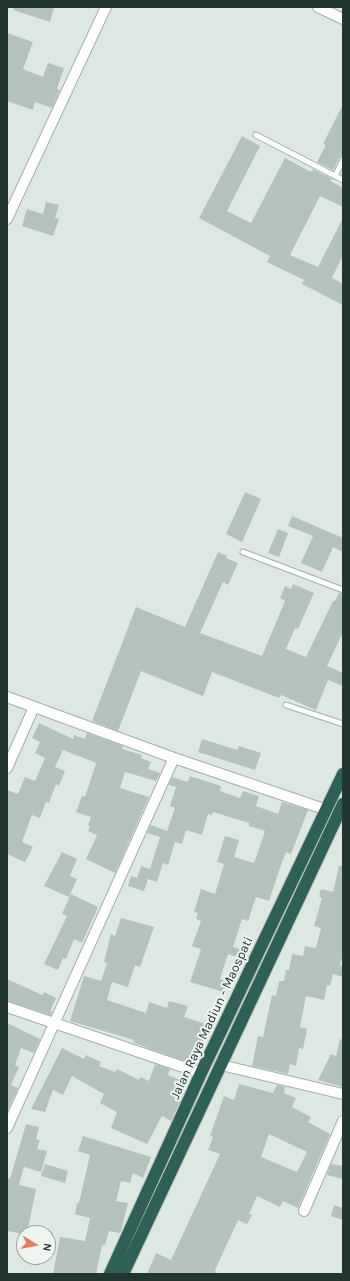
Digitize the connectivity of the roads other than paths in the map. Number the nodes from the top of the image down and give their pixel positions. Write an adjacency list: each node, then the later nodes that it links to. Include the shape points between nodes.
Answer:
1 (106, 7): 8 (street)
2 (318, 7): 3 (street)
3 (343, 19)
4 (256, 135): 6 (lane)
5 (343, 160): 6 (lane)
6 (335, 176): 7 (lane)
7 (343, 180)
8 (7, 219)
9 (242, 552): 10 (lane)
10 (343, 590)
11 (7, 697): 13 (street)
12 (286, 705): 14 (lane)
13 (34, 707): 15 (street); 16 (street)
14 (343, 724)
15 (174, 758): 19 (street); 23 (street)
16 (7, 768)
17 (343, 774): 19 (highway, Jalan Raya Madiun - Maospati)
18 (343, 804): 21 (highway)
19 (327, 810): 20 (highway, Jalan Raya Madiun - Maospati)
20 (247, 977): 21 (highway); 25 (highway, Jalan Raya Madiun - Maospati)
21 (261, 980): 24 (highway)
22 (7, 1007): 23 (street)
23 (54, 1023): 25 (street); 28 (street)
24 (221, 1065): 26 (street); 31 (highway)
25 (201, 1073): 30 (highway, Jalan Raya Madiun - Maospati)
26 (343, 1094)
27 (343, 1121): 29 (street)
28 (7, 1128)
29 (304, 1211)
30 (110, 1274)
31 (123, 1274)

